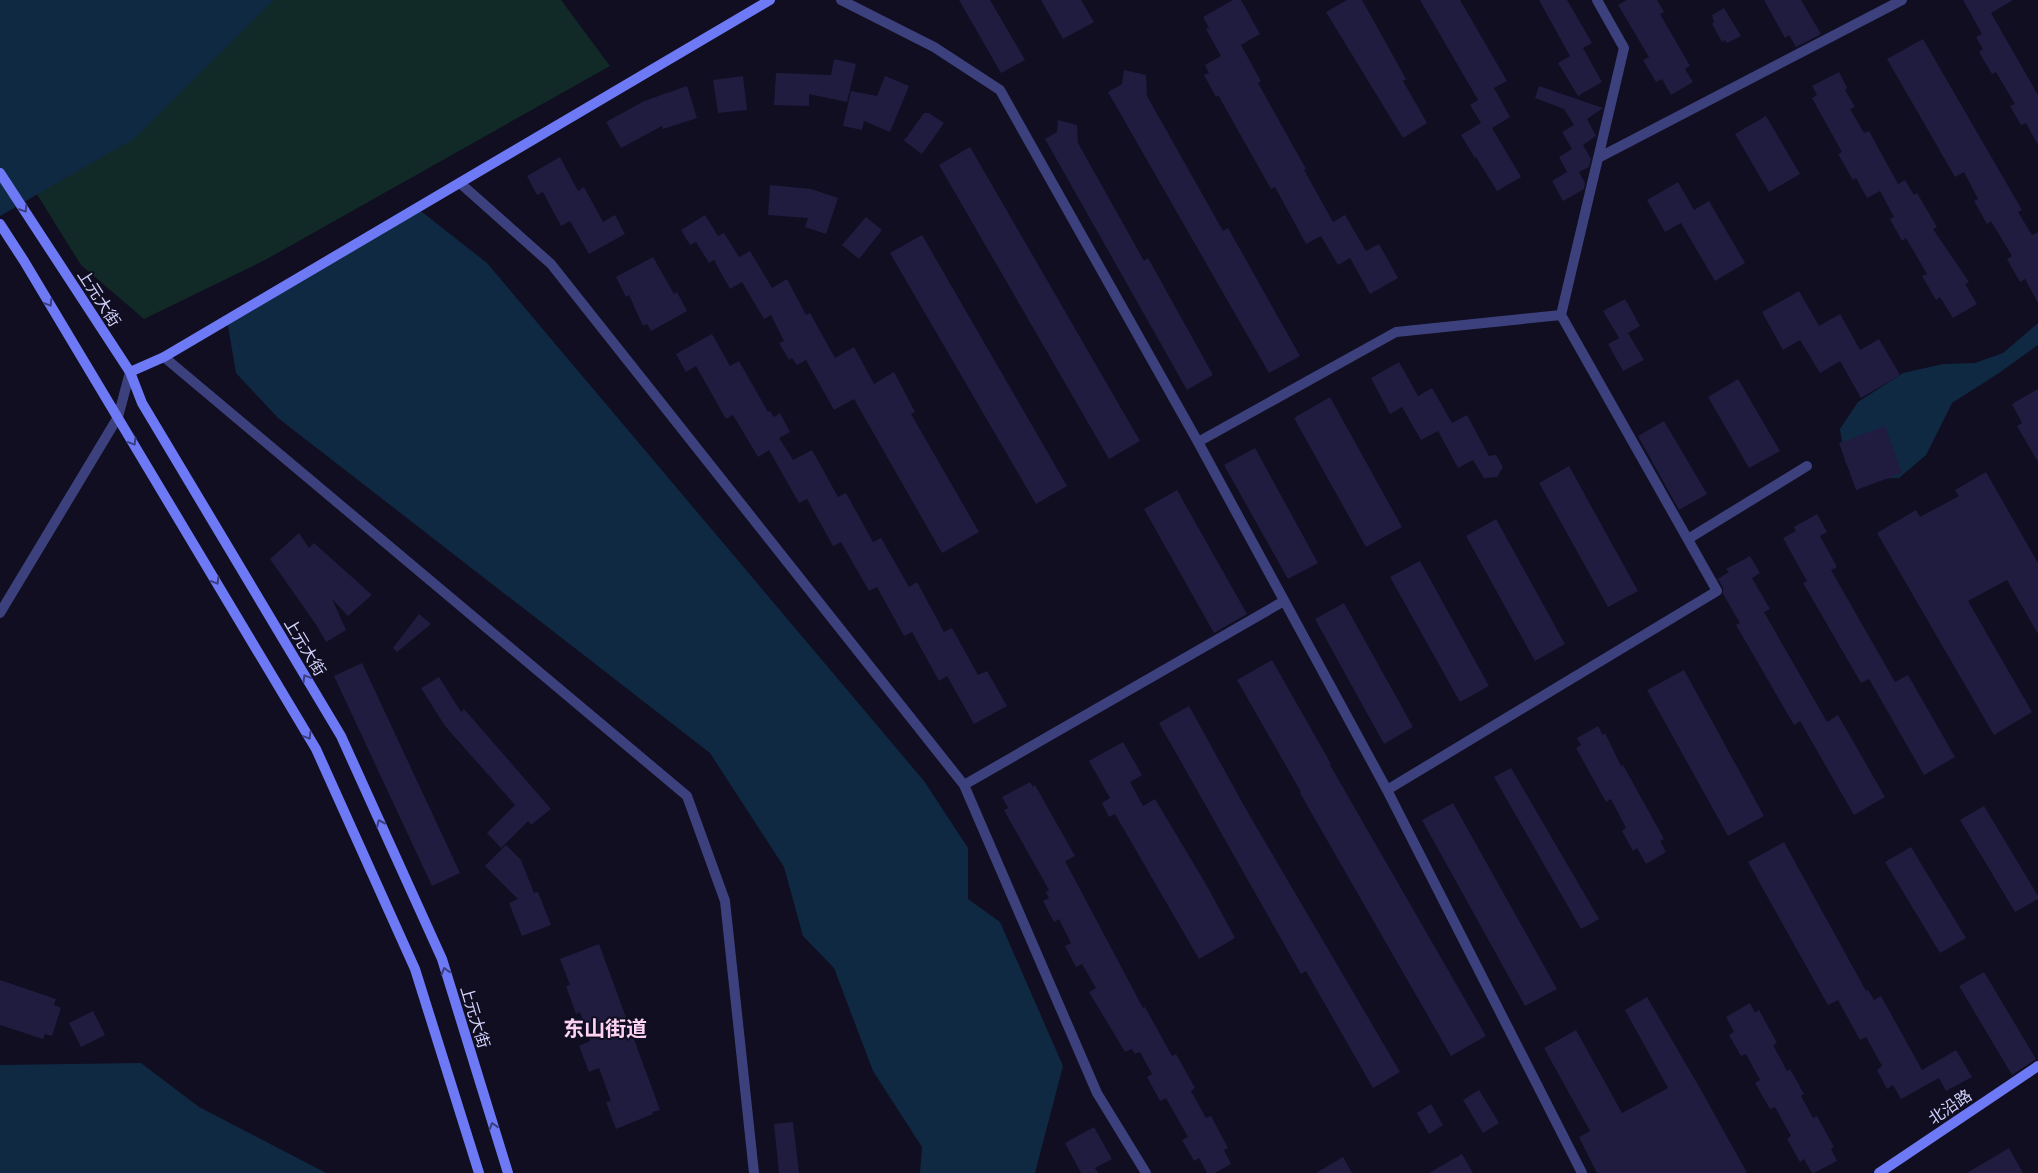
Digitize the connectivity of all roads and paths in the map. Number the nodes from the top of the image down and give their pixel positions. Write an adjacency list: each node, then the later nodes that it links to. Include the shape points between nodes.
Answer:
1 (770, 0): 7 (main road)
2 (841, 0): 13 (street, via 934,47 1000,90)
3 (1597, 0): 5 (street, via 1624,48)
4 (1902, 0): 5 (street)
5 (1598, 158): 9 (street)
6 (0, 173): 11 (main road, 上元大街, one-way to 11)
7 (460, 183): 10 (main road); 18 (street, via 550,264)
8 (0, 224): 12 (main road, one-way to 12)
9 (1561, 315): 13 (street, via 1396,332); 15 (street)
10 (164, 357): 11 (main road); 23 (street, via 686,796 725,901)
11 (130, 372): 12 (street); 22 (main road, 上元大街, one-way to 11, via 442,959 341,736 142,403)
12 (118, 417): 17 (street); 21 (main road, one-way to 21, via 316,749 416,969)
13 (1198, 442): 16 (street)
14 (1807, 466): 15 (street)
15 (1688, 539): 19 (street, via 1717,591)
16 (1284, 601): 18 (street); 19 (street)
17 (0, 613)
18 (964, 785): 24 (street, via 1097,1093)
19 (1387, 790): 25 (street)
20 (2038, 1066): 26 (main road, 北沿路)
21 (479, 1173)
22 (508, 1173)
23 (754, 1173)
24 (1146, 1173)
25 (1582, 1173)
26 (1878, 1173)

